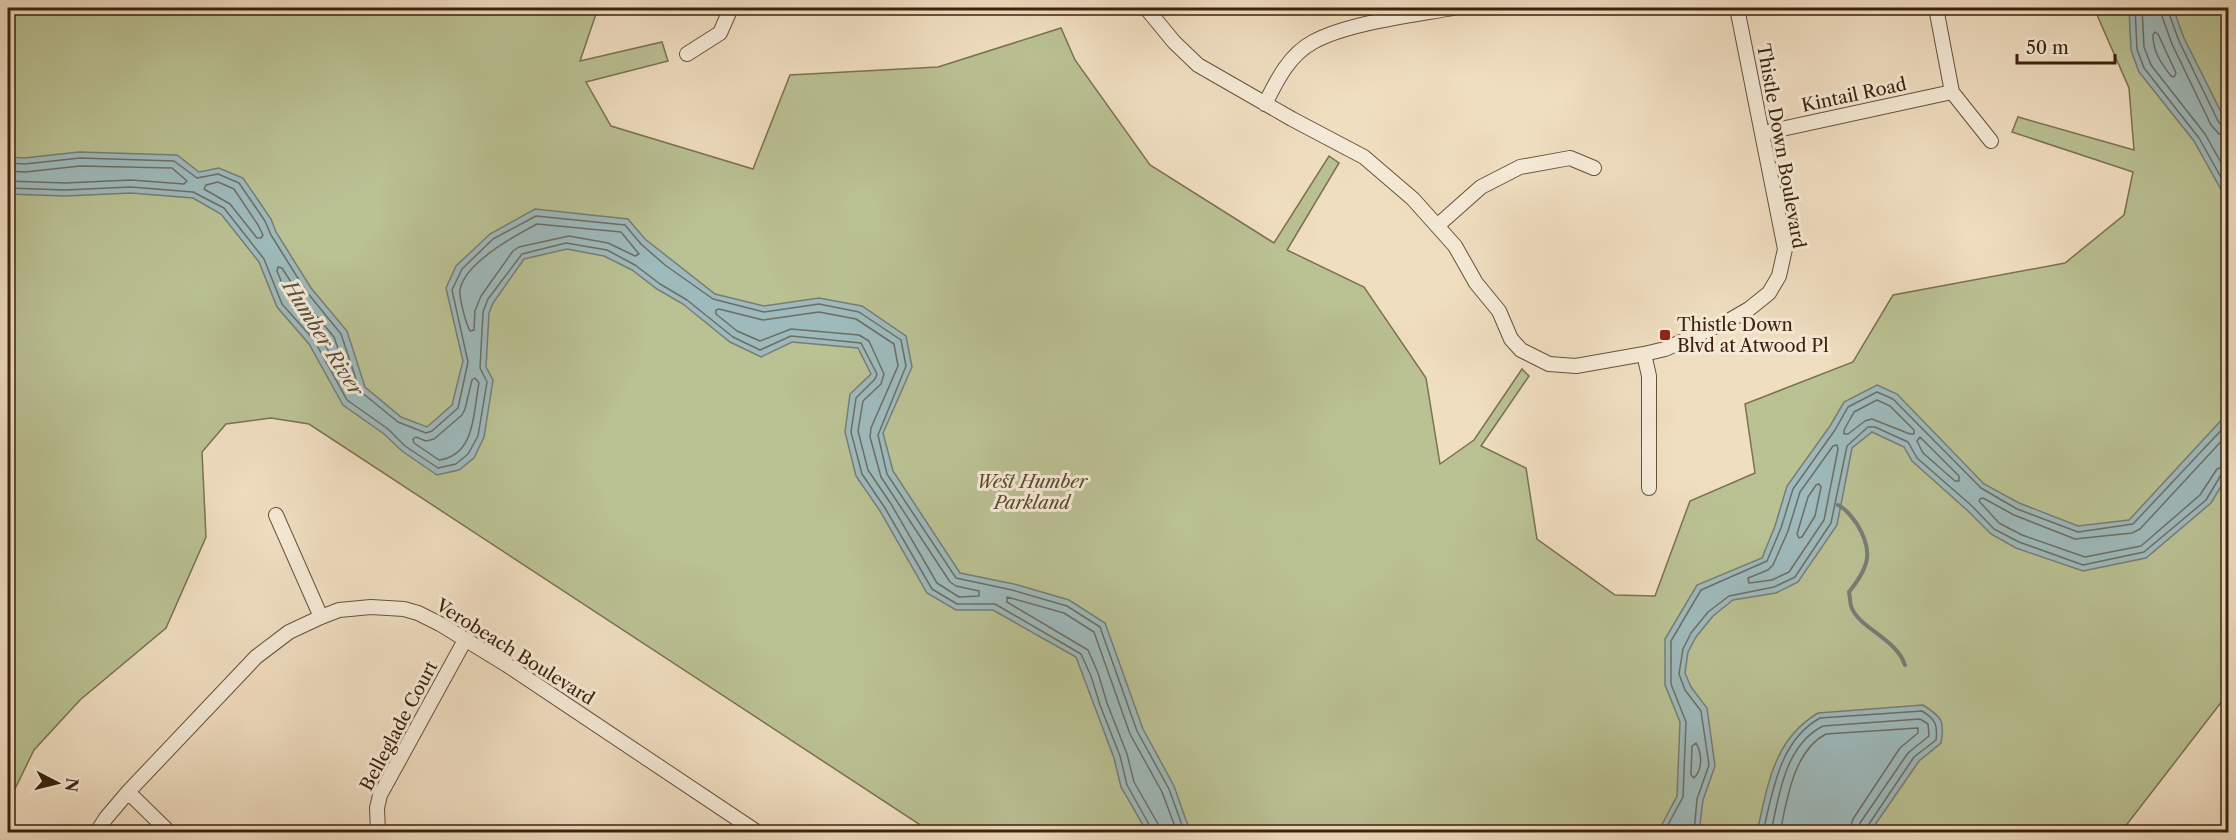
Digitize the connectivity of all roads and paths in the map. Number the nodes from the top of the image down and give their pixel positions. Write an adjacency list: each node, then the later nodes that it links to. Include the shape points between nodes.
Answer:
1 (731, 8): 6 (street, via 720,33)
2 (1146, 8): 8 (street, Thistle Down Boulevard, via 1198,65)
3 (1453, 8): 8 (street, via 1353,28 1313,42 1288,64)
4 (1737, 8): 9 (street, Thistle Down Boulevard)
5 (1936, 8): 7 (street)
6 (687, 54)
7 (1952, 92): 9 (street, Kintail Road); 10 (street)
8 (1265, 104): 12 (street, Thistle Down Boulevard, via 1364,157 1413,199)
9 (1763, 133): 13 (street, Thistle Down Boulevard, via 1785,249 1779,276 1769,292 1730,320 1665,349)
10 (1991, 141)
11 (1594, 168): 12 (street, via 1570,158 1520,167 1481,187)
12 (1437, 226): 13 (street, Thistle Down Boulevard, via 1455,246 1521,350 1549,364 1576,366)
13 (1644, 354): 14 (street, via 1649,376)
14 (1649, 488)
15 (276, 515): 16 (street)
16 (321, 617): 17 (street, Verobeach Boulevard, via 339,610 404,609 429,618); 18 (street, Verobeach Boulevard, via 289,632 256,657)
17 (465, 640): 19 (street, Verobeach Boulevard); 22 (street, Belleglade Court, via 380,795)
18 (128, 792): 20 (street, Verobeach Boulevard); 21 (street)
19 (752, 831)
20 (97, 832)
21 (169, 832)
22 (378, 832)

